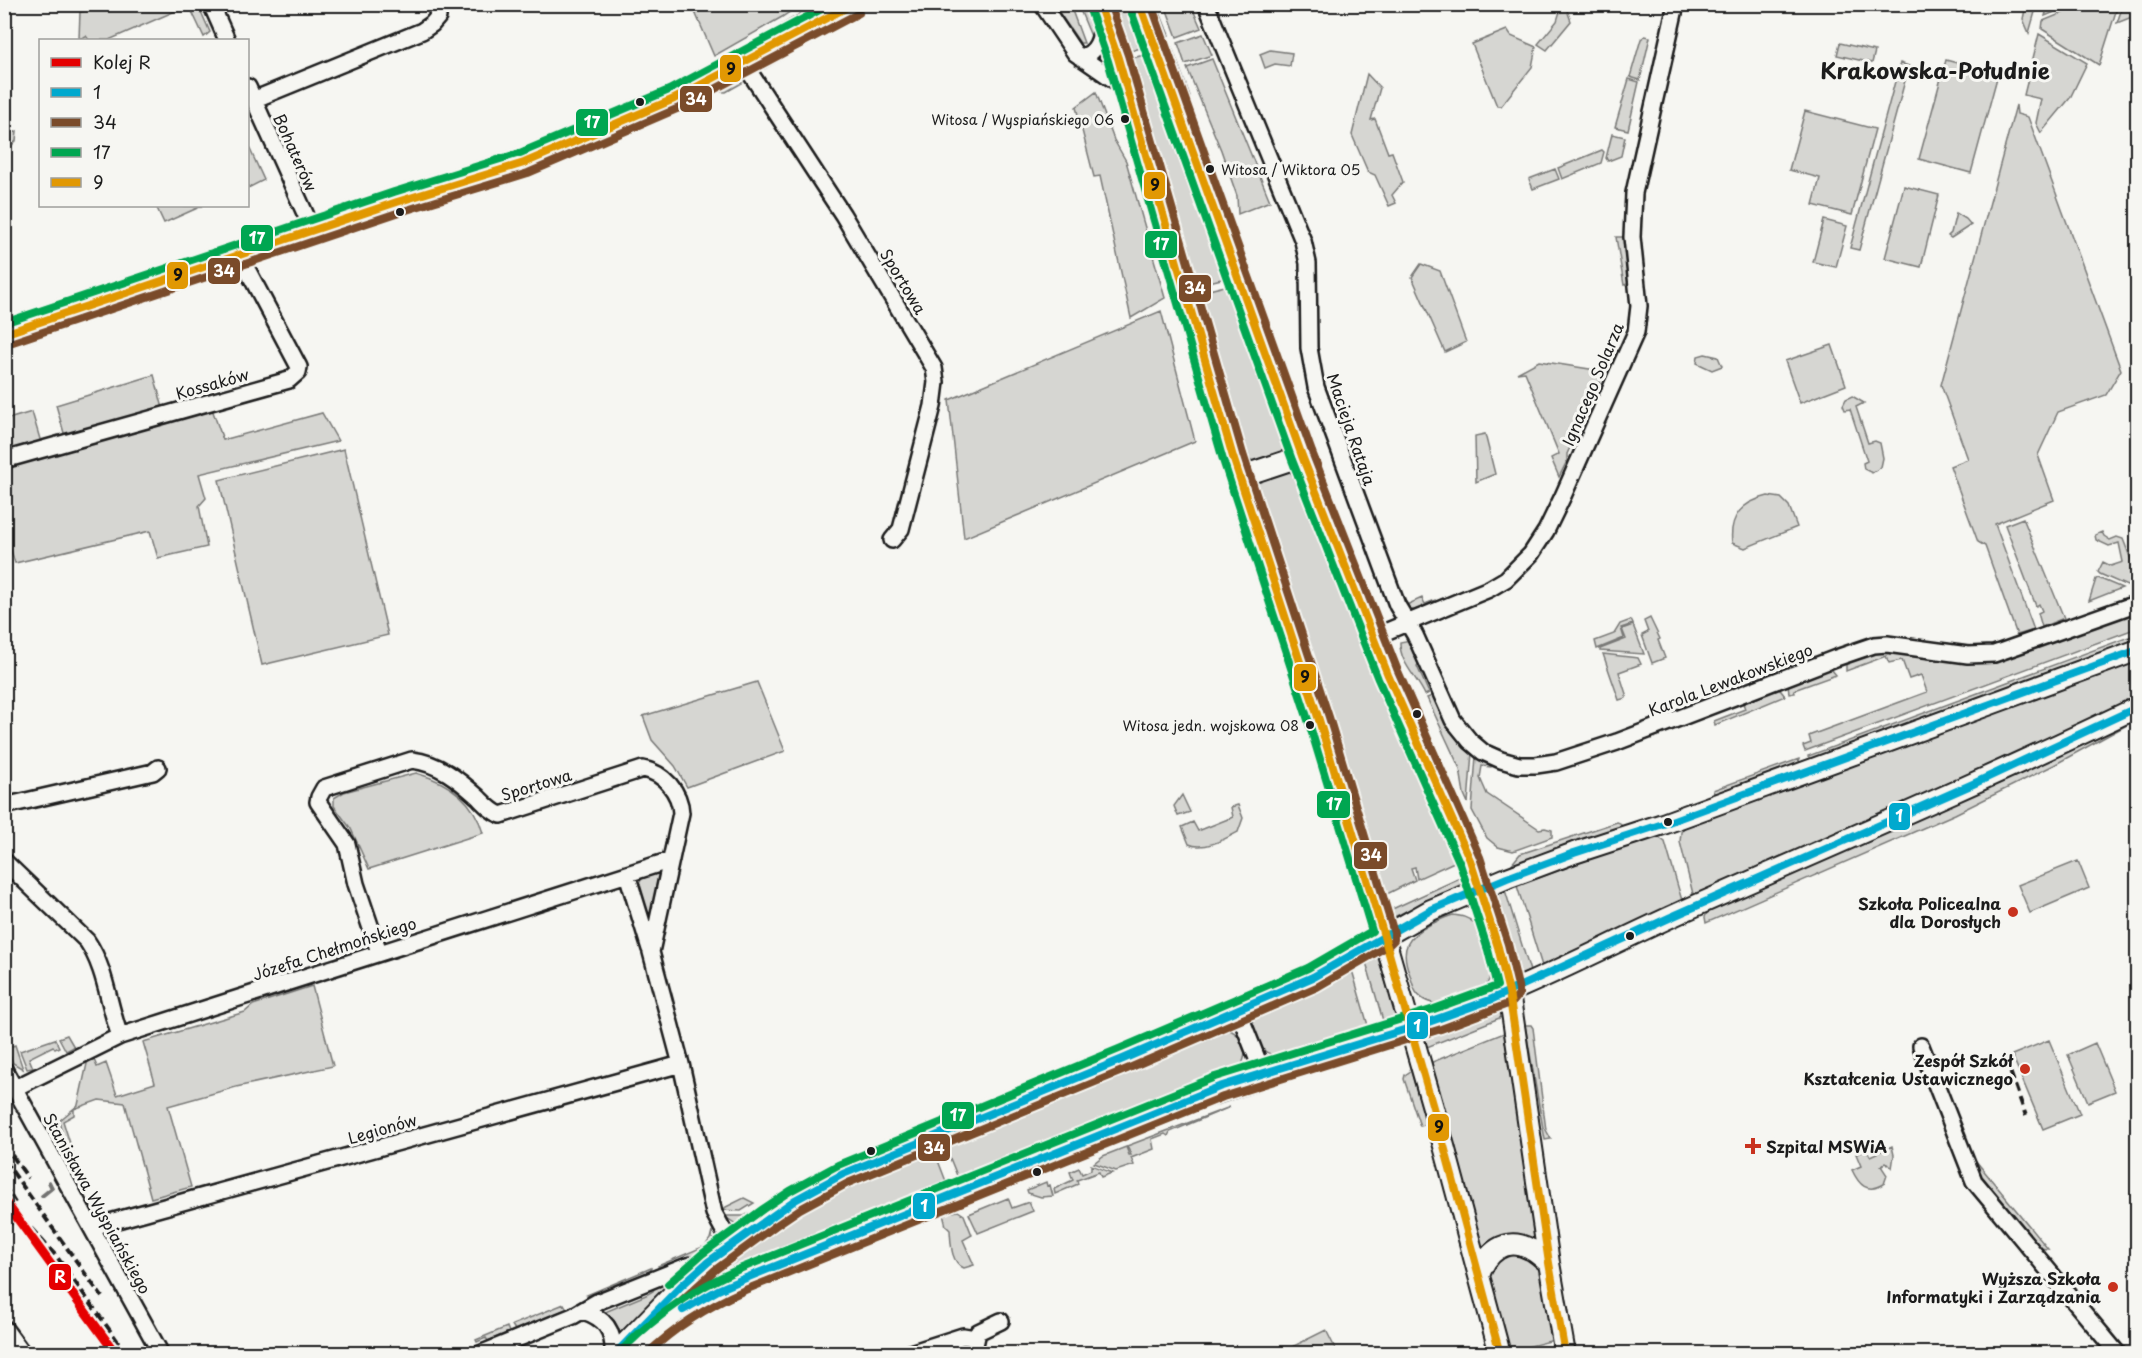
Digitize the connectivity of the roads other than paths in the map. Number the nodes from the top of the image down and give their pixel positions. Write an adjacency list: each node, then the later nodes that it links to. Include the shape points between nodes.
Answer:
1 (211, 4): 11 (street)
2 (436, 4): 15 (street, via 438,17 422,31)
3 (837, 4): 10 (street)
4 (855, 4): 10 (street)
5 (1042, 4): 12 (street)
6 (1140, 4): 19 (main road)
7 (1206, 4): 24 (street, Macieja Rataja, via 1303,241 1308,262 1309,348 1316,387 1397,605)
8 (1676, 4): 24 (street, Ignacego Solarza, via 1634,193 1632,237 1639,313 1629,349 1554,514 1531,554 1489,590)
9 (1102, 10): 12 (street, via 1095,49); 14 (main road)
10 (795, 34): 13 (street)
11 (227, 39)
12 (1080, 57): 14 (street)
13 (742, 63): 16 (street, via 645,112 539,157); 22 (street, Sportowa, via 843,215 934,368 933,406 901,529)
14 (1127, 89): 21 (main road)
15 (250, 93): 16 (street, Bohaterów)
16 (313, 231): 17 (street)
17 (239, 254): 18 (street); 20 (street, Kossaków, via 299,368 295,376)
18 (4, 334)
19 (1302, 456): 21 (main road); 25 (main road)
20 (4, 460)
21 (1239, 477): 34 (main road, via 1319,720)
22 (892, 540)
23 (2138, 603): 24 (street, Karola Lewakowskiego, via 1994,654 1874,645 1609,745 1536,765 1501,760 1470,741 1448,711)
24 (1409, 623): 25 (street, Ignacego Solarza)
25 (1373, 637): 33 (main road)
26 (2138, 650): 33 (main road)
27 (2138, 707): 37 (main road)
28 (158, 768): 29 (street)
29 (4, 806)
30 (671, 860): 32 (street, Józefa Chełmońskiego); 35 (street, Sportowa, via 681,806 669,783 654,773 643,769 501,815 454,776 412,760 324,788 318,797 347,844); 36 (street, Sportowa)
31 (4, 861): 40 (street, via 95,952)
32 (627, 874): 35 (street, Józefa Chełmońskiego); 36 (street, Sportowa)
33 (1480, 889): 34 (main road); 37 (main road)
34 (1384, 936): 38 (main road, via 1325,971); 39 (main road)
35 (379, 952): 40 (street, Józefa Chełmońskiego)
36 (651, 952): 42 (street, Sportowa)
37 (1509, 992): 39 (main road); 49 (main road)
38 (1237, 1008): 44 (street); 47 (main road, via 843,1174 795,1200)
39 (1409, 1028): 44 (main road); 50 (main road)
40 (120, 1036): 45 (street, Józefa Chełmońskiego)
41 (1921, 1046): 64 (street, via 1974,1181)
42 (681, 1064): 46 (street, Legionów); 47 (street, Sportowa, via 714,1213)
43 (4, 1069): 45 (street, Stanisława Wyspiańskiego)
44 (1262, 1071): 59 (main road, via 718,1290 668,1320)
45 (15, 1088): 46 (street, Stanisława Wyspiańskiego)
46 (92, 1227): 56 (street, Stanisława Wyspiańskiego)
47 (731, 1244): 48 (main road)
48 (708, 1262): 51 (street, via 687,1266); 58 (main road)
49 (1549, 1263): 50 (main road, via 1531,1249 1505,1245 1486,1259); 63 (main road)
50 (1479, 1276): 62 (main road)
51 (583, 1311): 57 (street); 58 (street, via 603,1321 611,1331)
52 (1001, 1321): 54 (street, via 978,1332)
53 (4, 1328): 55 (street)
54 (975, 1338): 60 (street, via 963,1336); 61 (street)
55 (23, 1353)
56 (161, 1353)
57 (480, 1353)
58 (614, 1353)
59 (632, 1353)
60 (907, 1353)
61 (978, 1353)
62 (1500, 1353)
63 (1565, 1353)
64 (2118, 1353)

